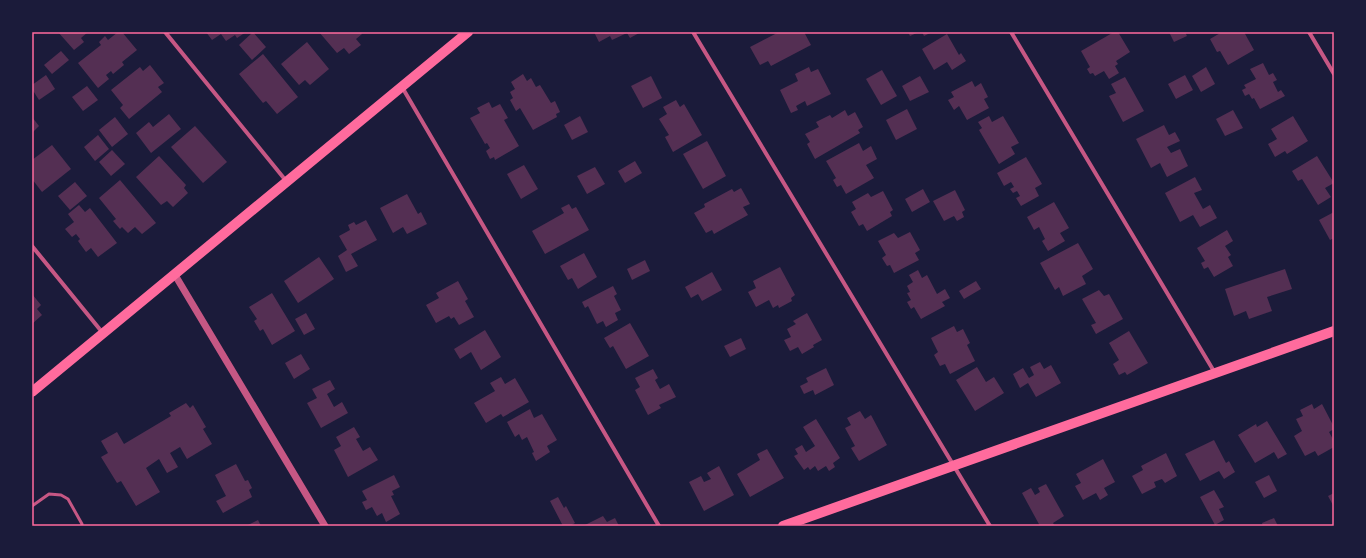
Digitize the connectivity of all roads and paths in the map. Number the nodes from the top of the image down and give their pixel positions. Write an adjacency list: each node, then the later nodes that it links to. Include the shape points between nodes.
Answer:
1 (165, 32): 8 (street)
2 (468, 32): 7 (main road)
3 (693, 32): 15 (street)
4 (1011, 32): 13 (street)
5 (1309, 32): 6 (street)
6 (1334, 74)
7 (402, 87): 8 (main road); 19 (street)
8 (287, 182): 10 (main road)
9 (32, 246): 12 (street)
10 (175, 275): 12 (main road); 18 (street)
11 (1334, 331): 13 (main road)
12 (103, 334): 14 (main road)
13 (1215, 373): 15 (main road)
14 (32, 392)
15 (954, 465): 20 (main road); 21 (street)
16 (32, 506): 17 (lane, via 49,494 61,495 68,499)
17 (82, 526)
18 (325, 526)
19 (659, 526)
20 (783, 526)
21 (990, 526)

